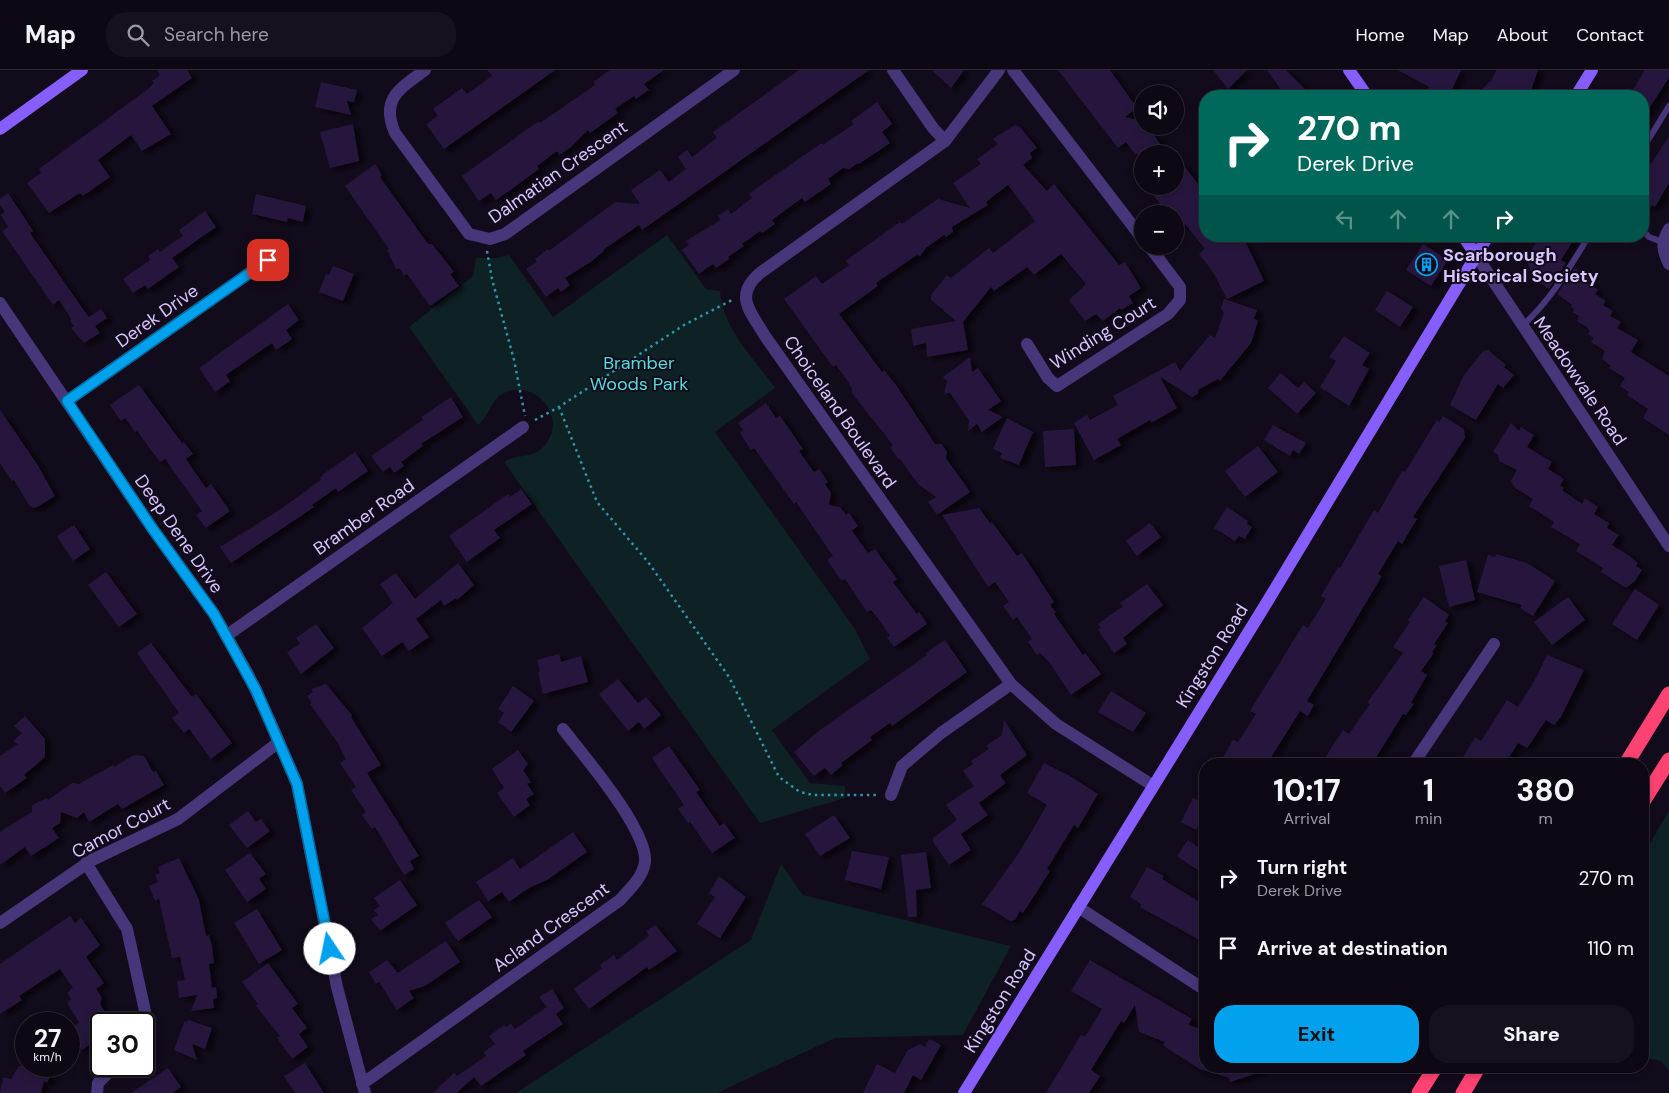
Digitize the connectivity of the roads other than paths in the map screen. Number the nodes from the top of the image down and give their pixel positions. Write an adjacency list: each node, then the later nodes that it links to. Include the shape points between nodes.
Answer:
1 (82, 70): 12 (street)
2 (426, 70): 3 (street, Dalmatian Crescent, via 397,91 389,105 389,118 395,133 469,234 490,239 505,234)
3 (734, 70)
4 (893, 70): 14 (street)
5 (999, 70): 14 (street)
6 (1013, 70): 15 (street)
7 (1349, 70): 9 (street)
8 (1592, 70): 10 (street)
9 (1363, 90)
10 (1580, 90)
11 (1669, 106): 13 (lane)
12 (0, 129)
13 (1649, 139)
14 (945, 141): 34 (street, Choiceland Boulevard, via 760,273 745,294 747,305 765,336)
15 (1134, 228)
16 (1669, 229): 21 (street)
17 (1649, 237): 21 (lane)
18 (1467, 242): 23 (street, Meadowvale Road)
19 (1484, 242): 23 (street, Kingston Road)
20 (1585, 242): 27 (lane, via 1557,288)
21 (1662, 242): 25 (street)
22 (1155, 255): 28 (street, Winding Court, via 1180,287 1180,300 1168,314 1058,386 1048,378)
23 (1476, 255): 27 (street, Meadowvale Road); 41 (street, Kingston Road, via 1264,607)
24 (268, 260): 29 (street, Derek Drive)
25 (1669, 264)
26 (0, 303): 29 (street, Deep Dene Drive)
27 (1522, 326): 31 (street, Meadowvale Road)
28 (1027, 344)
29 (67, 401): 32 (street, Deep Dene Drive)
30 (523, 427): 32 (street, Bramber Road)
31 (1669, 546)
32 (226, 636): 37 (street, Deep Dene Drive, via 256,690)
33 (1494, 644): 38 (street)
34 (1010, 684): 41 (street, Choiceland Boulevard, via 1056,724); 43 (street, via 902,766)
35 (1669, 694): 39 (highway)
36 (563, 729): 52 (street, Acland Crescent, via 626,814 641,842 645,863 636,881 620,900)
37 (279, 742): 44 (street, Camor Court, via 173,822); 52 (street, Deep Dene Drive, via 297,784 337,986)
38 (1417, 758)
39 (1630, 758)
40 (1669, 760): 42 (highway)
41 (1152, 785): 45 (street, Kingston Road)
42 (1649, 792)
43 (891, 795)
44 (86, 863): 46 (street, Camor Court); 48 (street, via 127,929)
45 (1078, 907): 47 (street); 54 (street, Kingston Road)
46 (0, 923)
47 (1199, 986)
48 (145, 1012)
49 (1432, 1073): 55 (highway)
50 (1475, 1073): 56 (highway)
51 (104, 1077): 53 (street, via 98,1083)
52 (364, 1089)
53 (97, 1093)
54 (964, 1093)
55 (1419, 1093)
56 (1463, 1093)

